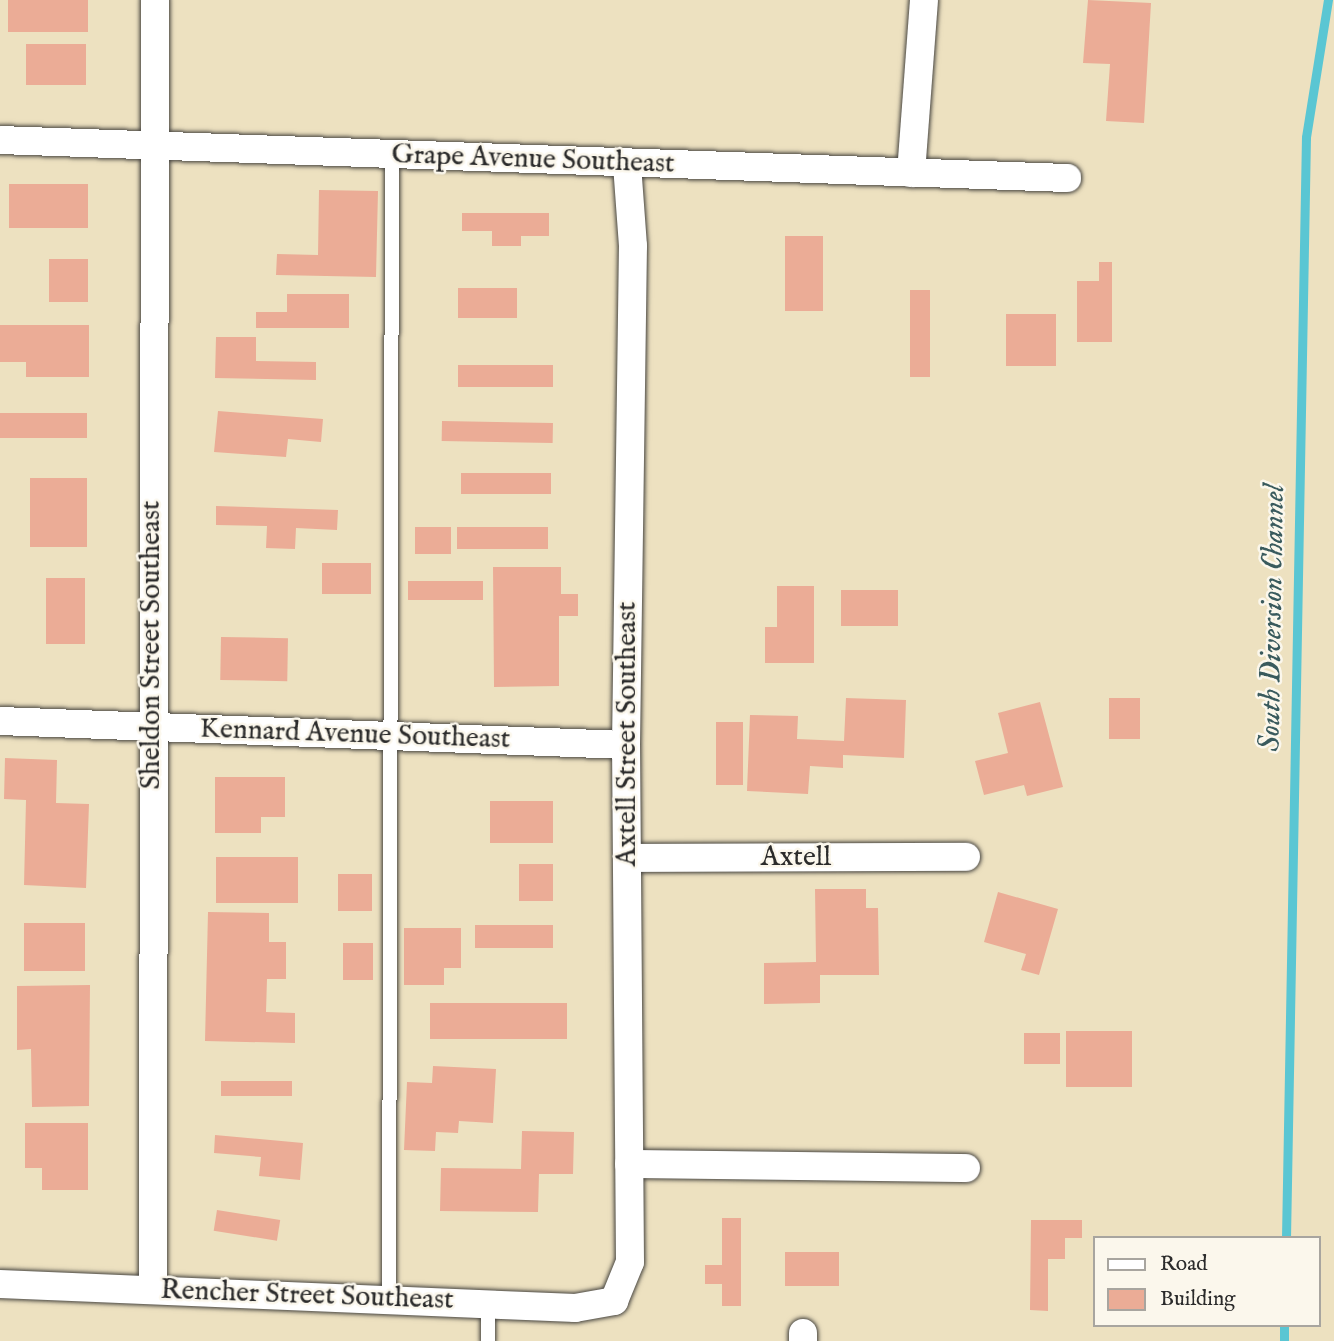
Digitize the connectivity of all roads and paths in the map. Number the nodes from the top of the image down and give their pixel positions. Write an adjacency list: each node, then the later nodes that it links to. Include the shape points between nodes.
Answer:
1 (155, 0): 4 (street, Sheldon Street Southeast)
2 (924, 0): 7 (street)
3 (0, 140): 4 (street, Grape Avenue Southeast)
4 (153, 146): 5 (street, Grape Avenue Southeast); 10 (street, Sheldon Street Southeast)
5 (392, 155): 6 (street, Grape Avenue Southeast); 11 (lane)
6 (627, 164): 7 (street, Grape Avenue Southeast); 12 (street, Axtell Street Southeast, via 633,246)
7 (912, 173): 8 (street, Grape Avenue Southeast)
8 (1067, 178)
9 (0, 722): 10 (street, Kennard Avenue Southeast)
10 (151, 728): 11 (street, Kennard Avenue Southeast); 18 (street, Sheldon Street Southeast)
11 (392, 737): 12 (street, Kennard Avenue Southeast); 19 (lane)
12 (626, 745): 14 (street, Axtell Street Southeast)
13 (966, 857): 14 (street, Axtell)
14 (627, 858): 15 (street, Axtell Street Southeast)
15 (629, 1164): 16 (street); 20 (street, Axtell Street Southeast, via 630,1262)
16 (966, 1168)
17 (0, 1284): 18 (street, Rencher Street Southeast)
18 (153, 1290): 19 (street, Rencher Street Southeast)
19 (389, 1300): 21 (street, Rencher Street Southeast)
20 (614, 1301): 21 (street, Rencher Street Southeast, via 575,1308)
21 (488, 1304): 22 (lane)
22 (488, 1341)

